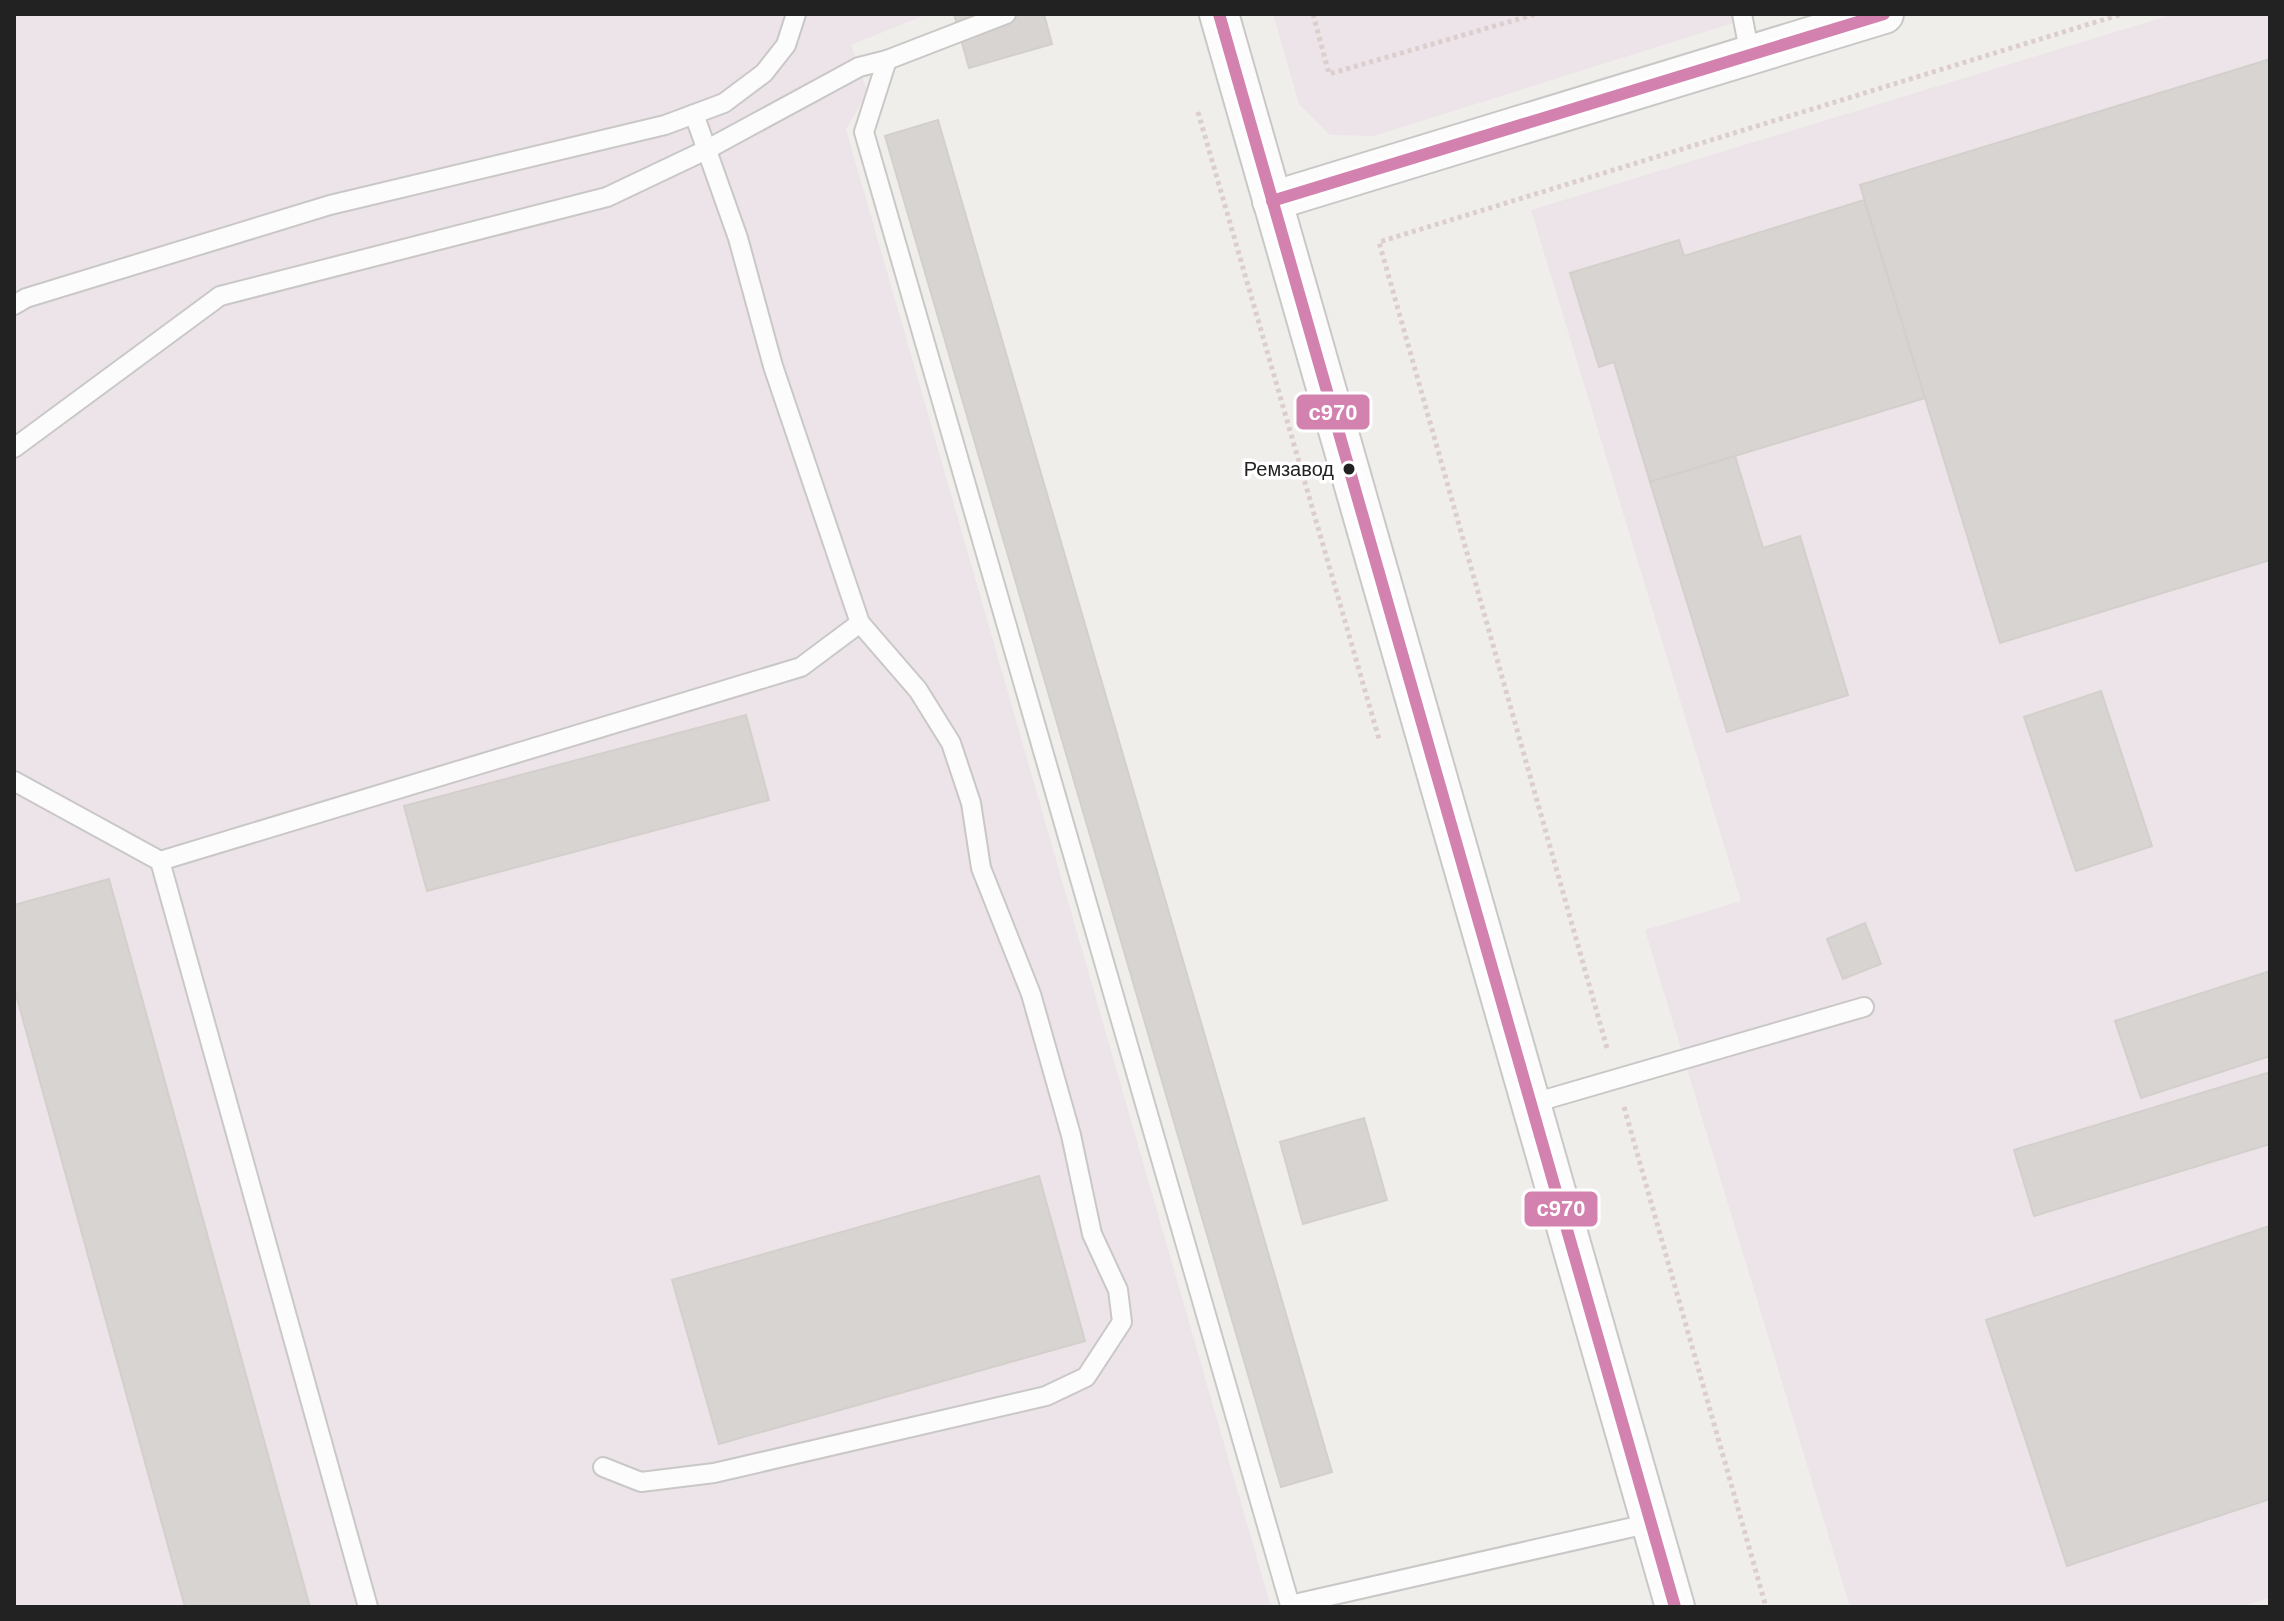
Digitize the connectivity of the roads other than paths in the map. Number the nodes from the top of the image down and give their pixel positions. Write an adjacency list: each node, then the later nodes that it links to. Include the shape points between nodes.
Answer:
1 (796, 14): 8 (lane, via 786,45 764,73 724,103)
2 (1006, 14): 7 (lane)
3 (1219, 14): 10 (street)
4 (1742, 14): 6 (lane)
5 (1884, 14): 6 (street)
6 (1750, 55): 10 (street)
7 (887, 60): 9 (lane, via 859,67); 20 (lane, via 864,132 1290,1605)
8 (694, 114): 9 (lane); 11 (lane, via 330,205)
9 (706, 150): 12 (lane, via 607,197 220,296); 13 (lane)
10 (1272, 201): 17 (street)
11 (14, 305)
12 (14, 448)
13 (860, 623): 15 (lane, via 801,667); 18 (lane, via 918,690 951,743 971,803 981,868 1031,994 1071,1135 1092,1234 1118,1290 1122,1322 1086,1377 1046,1396 714,1473 641,1482)
14 (14, 781): 15 (lane)
15 (160, 861): 21 (lane)
16 (1864, 1007): 17 (lane)
17 (1530, 1104): 19 (street)
18 (603, 1467)
19 (1651, 1523): 20 (lane); 22 (street)
20 (1354, 1599)
21 (368, 1607)
22 (1675, 1607)

